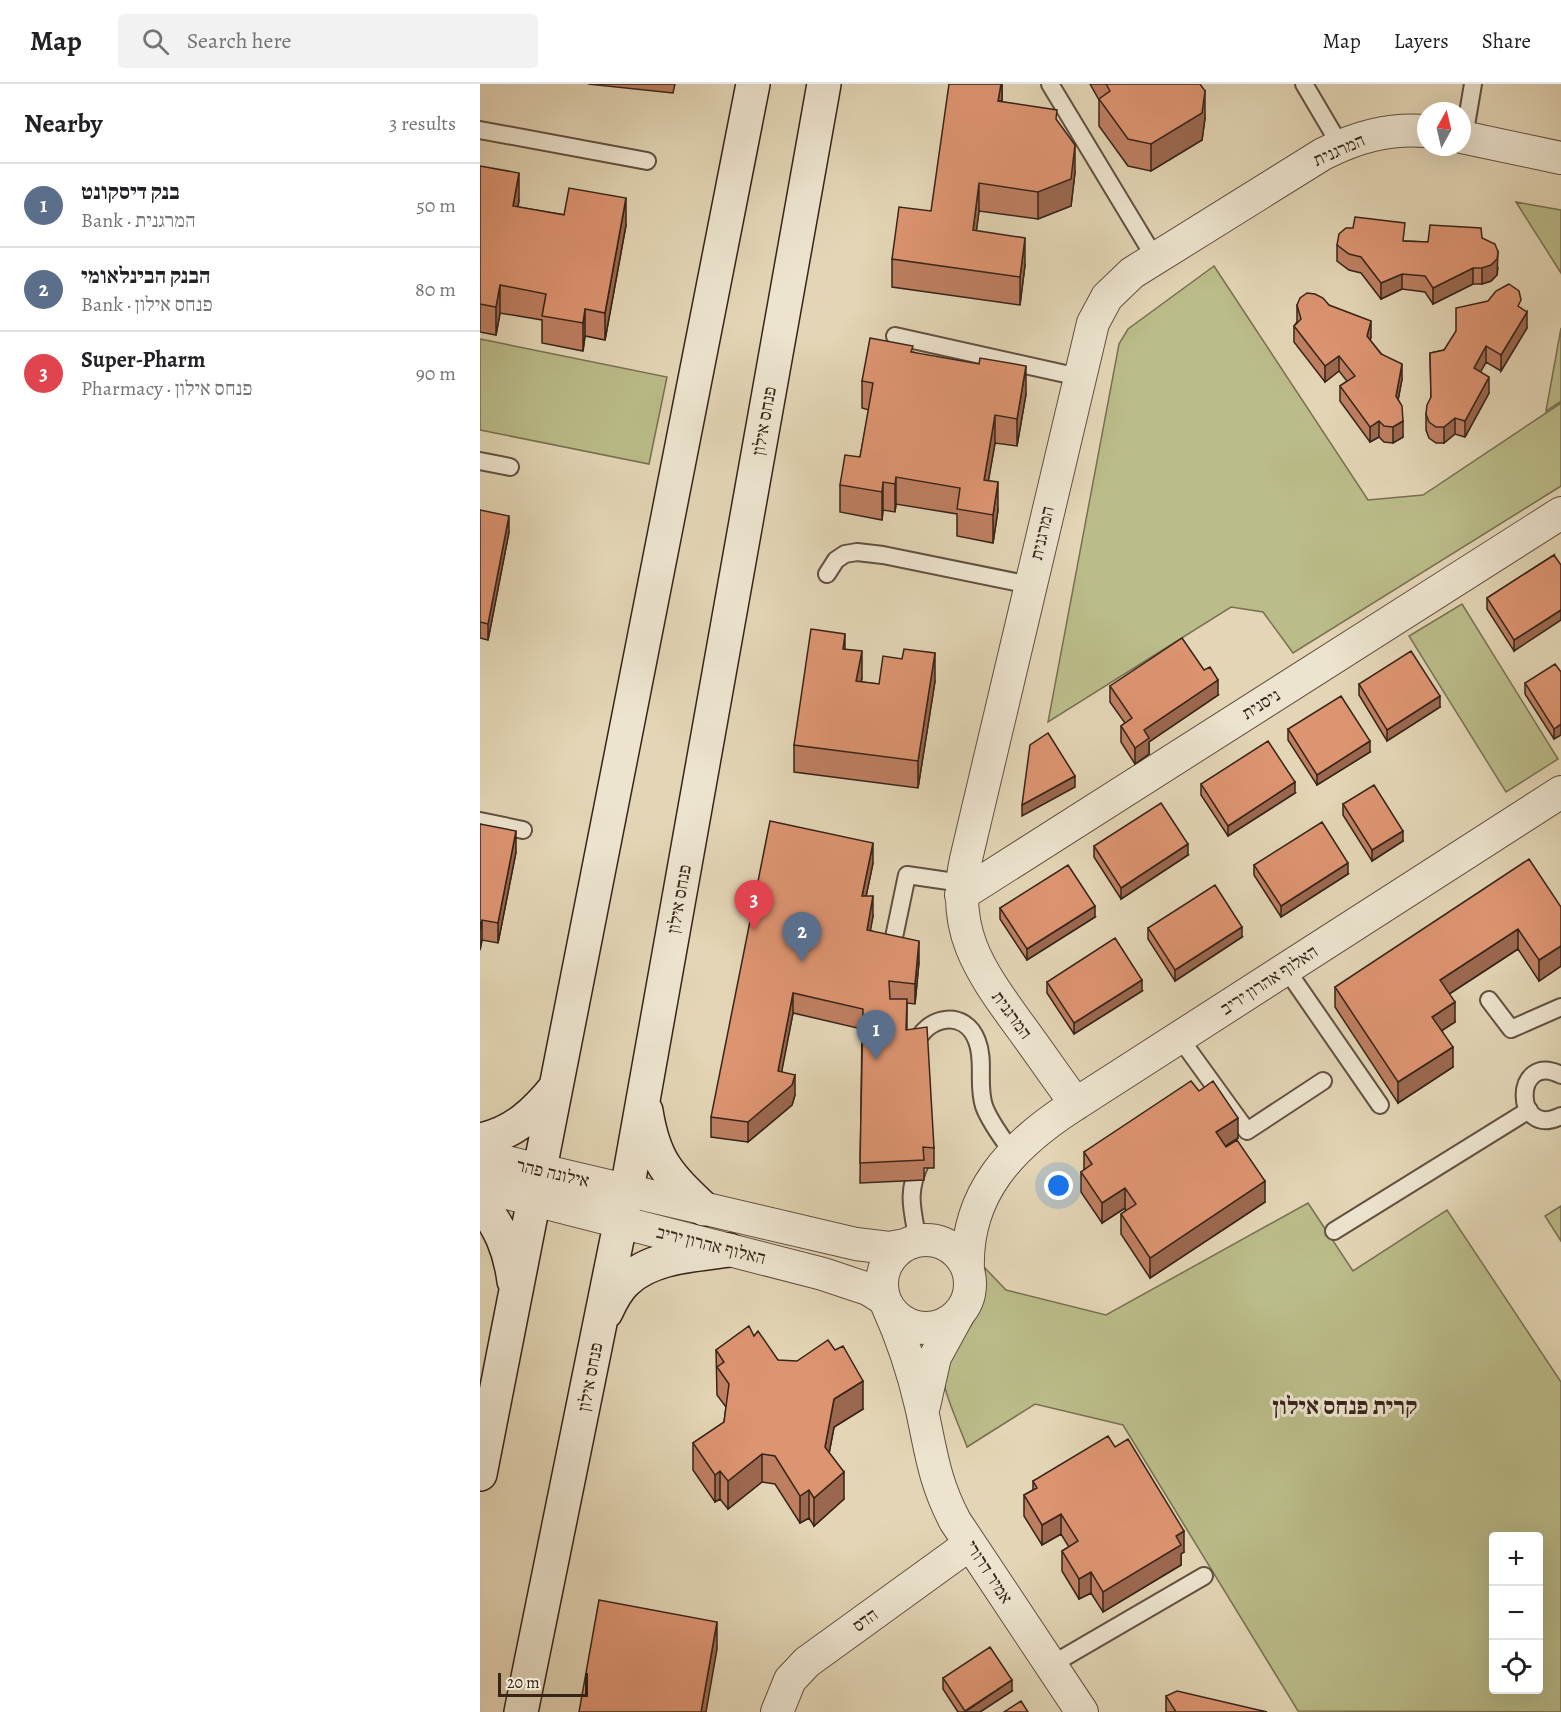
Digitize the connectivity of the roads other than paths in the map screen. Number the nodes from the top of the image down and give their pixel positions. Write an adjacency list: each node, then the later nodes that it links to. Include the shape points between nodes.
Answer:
1 (753, 84): 33 (street)
2 (824, 84): 34 (street, פנחס אילון)
3 (1050, 84): 13 (lane)
4 (1304, 84): 10 (lane)
5 (1473, 84): 6 (lane)
6 (1470, 102)
7 (480, 130): 12 (lane)
8 (1417, 130): 10 (street, המרגנית, via 1381,132)
9 (1471, 139): 11 (street)
10 (1340, 146): 13 (street, המרגנית)
11 (1561, 158)
12 (647, 161)
13 (1155, 258): 15 (street, המרגנית, via 1125,278 1107,297 1093,323)
14 (895, 336): 15 (lane)
15 (1079, 377): 20 (street, המרגנית)
16 (480, 461): 17 (lane)
17 (510, 467)
18 (1561, 513): 24 (street, ניסנית)
19 (827, 574): 20 (lane, via 836,560 857,552)
20 (1030, 585): 24 (street, המרגנית)
21 (1559, 798): 26 (street, האלוף אהרון יריב)
22 (480, 821): 23 (lane)
23 (523, 830)
24 (962, 889): 25 (lane, via 907,875); 35 (street, המרגנית, via 966,931 979,966)
25 (893, 942)
26 (1286, 969): 29 (street, האלוף אהרון יריב); 36 (lane)
27 (1490, 1000): 28 (lane, via 1511,1029)
28 (1561, 1006)
29 (1179, 1038): 32 (lane, via 1246,1131); 35 (street, האלוף אהרון יריב)
30 (915, 1064): 41 (lane, via 916,1043 930,1024 950,1020 963,1023 972,1031 981,1056 983,1103)
31 (1561, 1075): 37 (lane, via 1548,1071 1531,1078 1523,1095)
32 (1323, 1082)
33 (556, 1087): 39 (street, via 537,1111 514,1127); 43 (street)
34 (644, 1098): 46 (street, פנחס אילון); 49 (street, via 657,1154 674,1181)
35 (1076, 1104): 41 (street, האלוף אהרון יריב, via 1038,1130)
36 (1380, 1105)
37 (1529, 1110): 38 (lane, via 1545,1119); 51 (lane)
38 (1561, 1116)
39 (480, 1140)
40 (921, 1148): 52 (lane, via 922,1159 910,1199)
41 (1013, 1154): 44 (street, האלוף אהרון יריב)
42 (480, 1156): 43 (street, אילונה פהר)
43 (540, 1170): 46 (street, אילונה פהר); 47 (street)
44 (990, 1182): 52 (street, האלוף אהרון יריב, via 955,1219); 54 (street, האלוף אהרון יריב, via 972,1223)
45 (480, 1186): 47 (street, אילונה פהר)
46 (627, 1190): 49 (street, האלוף אהרון יריב); 50 (street, פנחס אילון)
47 (534, 1201): 50 (street, האלוף אהרון יריב); 55 (street)
48 (480, 1202): 55 (street, via 494,1218 504,1240)
49 (704, 1209): 52 (street, האלוף אהרון יריב, via 856,1244 889,1248)
50 (620, 1222): 53 (street, האלוף אהרון יריב); 58 (street, פנחס אילון)
51 (1334, 1231)
52 (916, 1242): 54 (street, via 939,1242 952,1248); 56 (street, via 895,1254 887,1264 883,1278)
53 (729, 1250): 56 (street, האלוף אהרון יריב, via 824,1274 868,1289); 58 (street, via 662,1262 643,1270 626,1280)
54 (968, 1270): 57 (street, via 969,1297)
55 (516, 1293): 60 (street)
56 (886, 1302): 57 (street, via 901,1320 920,1328 941,1326); 59 (street, אמיר דרורי, via 906,1351)
57 (958, 1315): 59 (street, אמיר דרורי, via 932,1366)
58 (601, 1322): 64 (street, פנחס אילון)
59 (923, 1419): 61 (street, אמיר דרורי, via 941,1493)
60 (480, 1474)
61 (970, 1544): 63 (street, אמיר דרורי); 65 (street, הדס, via 800,1667)
62 (1204, 1576): 63 (lane)
63 (1051, 1665): 66 (street, אמיר דרורי)
64 (521, 1712)
65 (777, 1712)
66 (1082, 1712)

